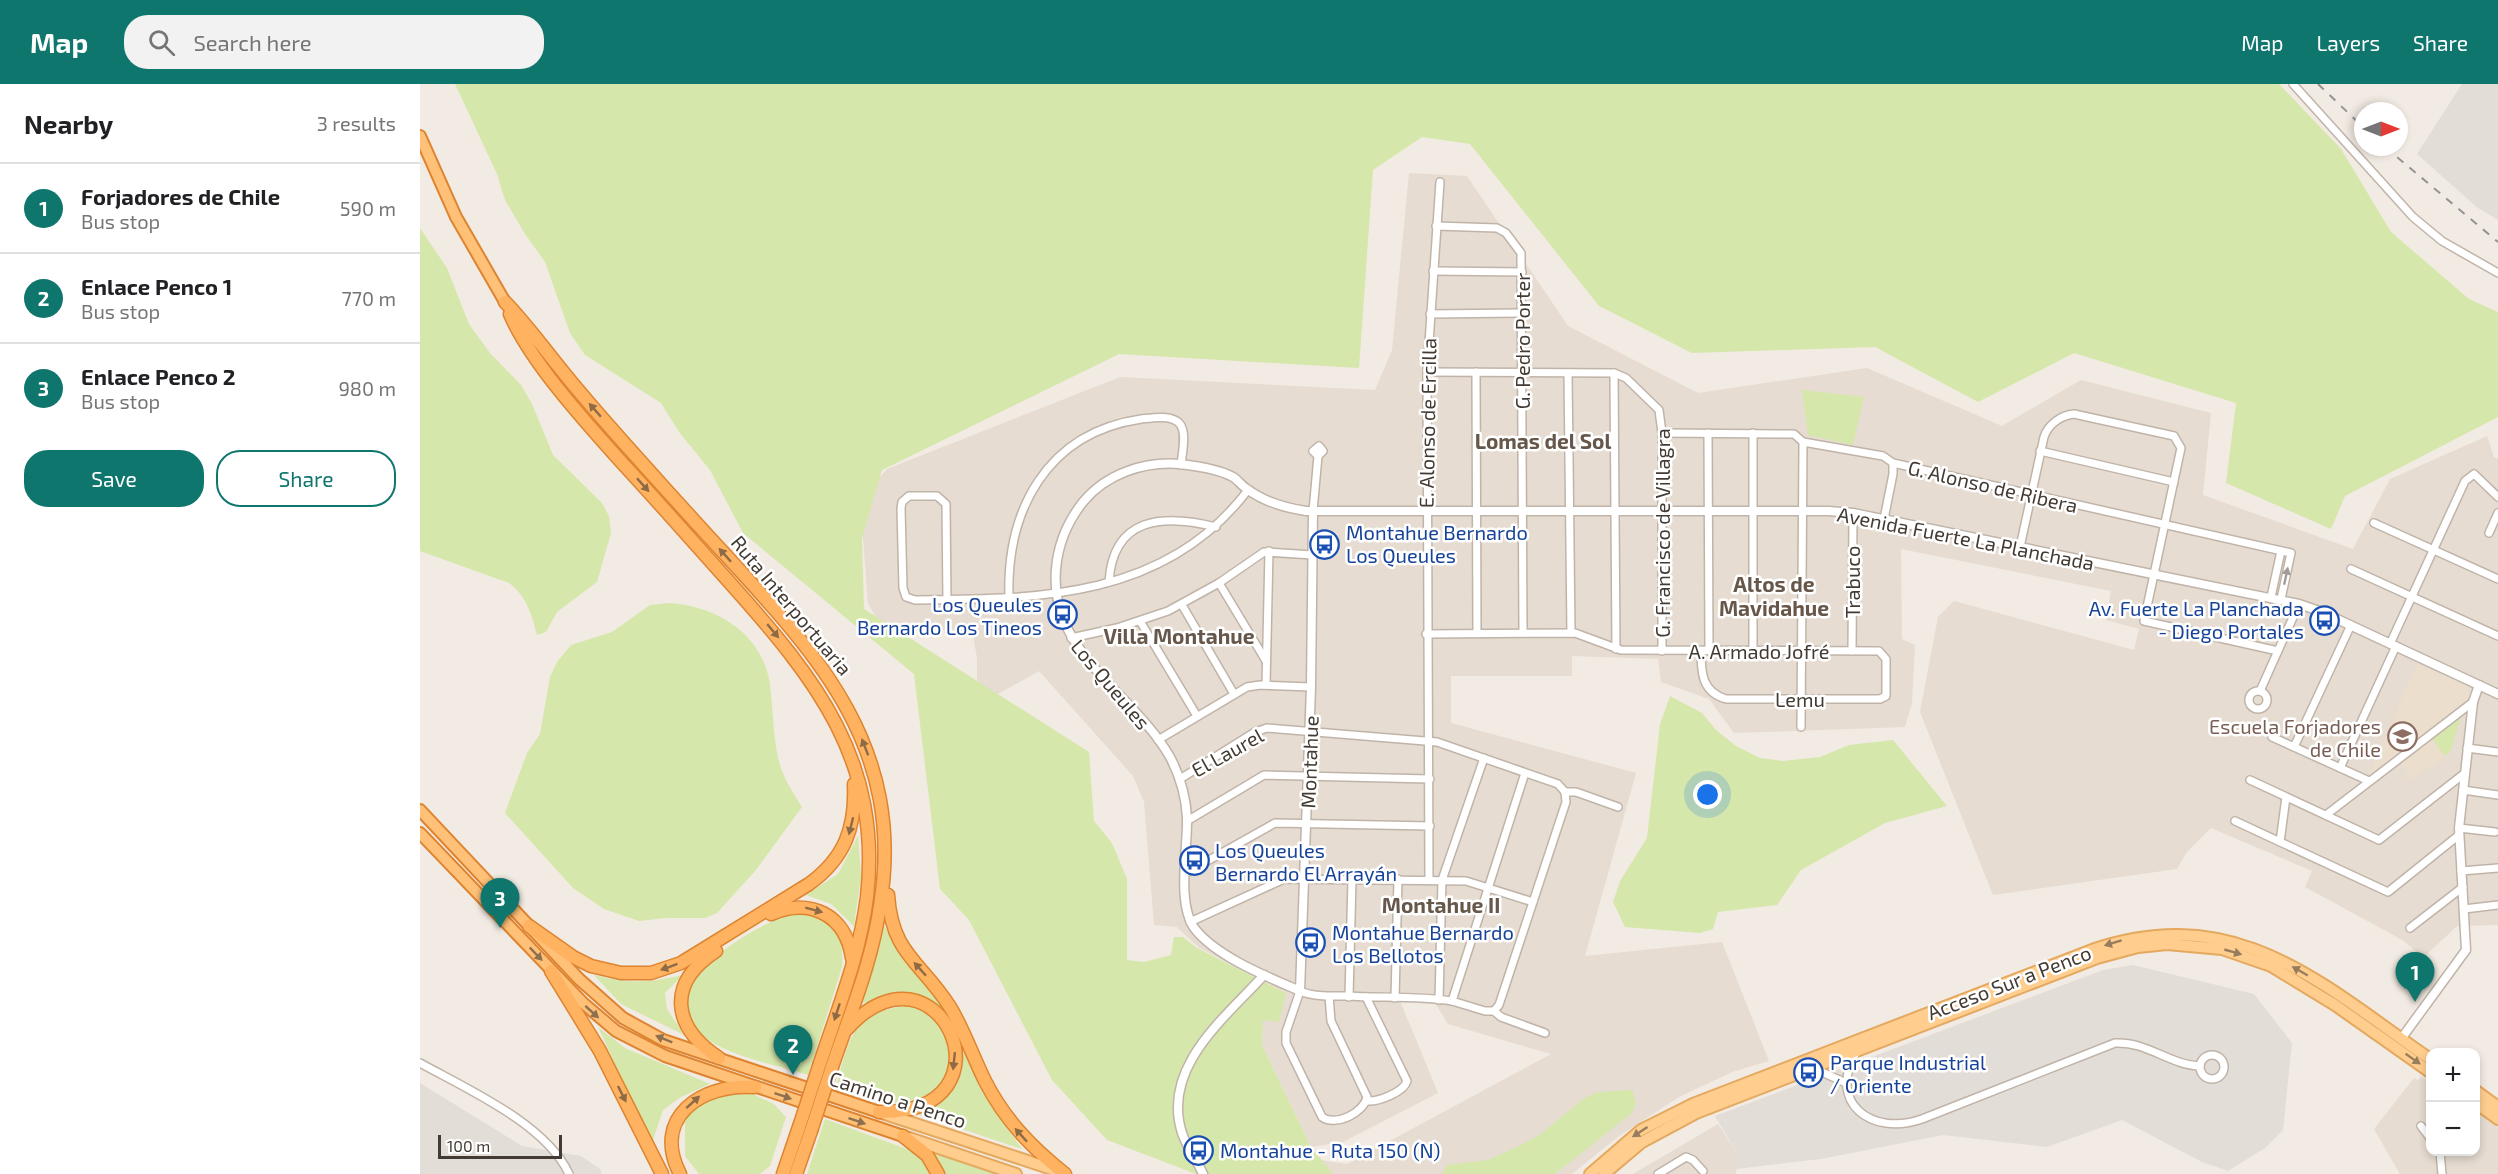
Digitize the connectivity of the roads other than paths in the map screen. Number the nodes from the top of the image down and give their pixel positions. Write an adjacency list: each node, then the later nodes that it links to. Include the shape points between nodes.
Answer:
1 (2293, 84): 7 (street, via 2413,218 2442,241)
2 (420, 136): 8 (highway, Ruta Interportuaria, via 456,217)
3 (1440, 182): 4 (street, E. Alonso de Ercilla)
4 (1436, 226): 5 (street, E. Alonso de Ercilla); 6 (street, G. Pedro Porter, via 1503,231 1520,250)
5 (1433, 271): 6 (street); 10 (street, E. Alonso de Ercilla)
6 (1522, 272): 9 (street, G. Pedro Porter)
7 (2498, 273)
8 (505, 302): 96 (highway, Ruta Interportuaria, one-way to 96, via 520,333 579,412 792,654 822,697); 123 (highway, Ruta Interportuaria, one-way to 8, via 883,821 873,767 854,719 833,682 799,638 586,400)
9 (1522, 313): 10 (street); 13 (street, G. Pedro Porter)
10 (1430, 314): 11 (street, E. Alonso de Ercilla)
11 (1427, 372): 12 (street); 36 (street, E. Alonso de Ercilla)
12 (1476, 372): 13 (street); 32 (street)
13 (1522, 372): 14 (street); 33 (street, G. Pedro Porter)
14 (1568, 373): 15 (street); 37 (street)
15 (1614, 374): 16 (street, G. Francisco de Villagra, via 1626,378 1659,410); 29 (street)
16 (1662, 433): 17 (street, G. Alonso de Ribera); 30 (street, G. Francisco de Villagra)
17 (1708, 433): 18 (street, G. Alonso de Ribera); 34 (street, Lemu)
18 (1753, 433): 19 (street, G. Alonso de Ribera, via 1794,434); 35 (street)
19 (1803, 442): 22 (street, G. Alonso de Ribera, via 1883,456); 31 (street)
20 (2040, 451): 24 (street); 24 (street, via 2048,428 2072,414 2170,435 2181,448); 26 (street)
21 (1318, 456): 28 (street)
22 (1893, 464): 26 (street, G. Alonso de Ribera); 40 (street)
23 (1182, 465): 25 (street, Los Queules, via 1233,477); 55 (street, Los Queules, via 1126,471 1090,494 1073,516 1061,543); 58 (street, via 1183,429 1169,419 1120,424 1070,449 1040,479 1018,518 1010,552)
24 (2174, 482): 42 (street)
25 (1248, 490): 28 (street, Los Queules, via 1287,508); 43 (street)
26 (2031, 495): 42 (street, G. Alonso de Ribera); 45 (street)
27 (2498, 497): 46 (street, via 2474,474 2465,481)
28 (1313, 511): 36 (street, Los Queules); 49 (street, Montahue)
29 (1615, 511): 30 (street, Avenida Fuerte La Planchada); 37 (street, Avenida Fuerte La Planchada); 72 (street)
30 (1661, 511): 34 (street, Avenida Fuerte La Planchada); 73 (street, G. Francisco de Villagra)
31 (1802, 511): 35 (street, Avenida Fuerte La Planchada); 38 (street, Avenida Fuerte La Planchada); 75 (street)
32 (1477, 512): 33 (street, Avenida Fuerte La Planchada); 36 (street, Avenida Fuerte La Planchada); 65 (street)
33 (1523, 512): 37 (street, Avenida Fuerte La Planchada); 66 (street, G. Pedro Porter)
34 (1708, 512): 35 (street, Avenida Fuerte La Planchada); 74 (street, Lemu)
35 (1754, 512): 79 (street)
36 (1426, 513): 68 (street, E. Alonso de Ercilla)
37 (1569, 513): 67 (street)
38 (1853, 513): 40 (street, Avenida Fuerte La Planchada); 76 (street, Trabuco)
39 (2498, 513): 44 (street)
40 (1884, 519): 45 (street, Avenida Fuerte La Planchada)
41 (2374, 523): 46 (street)
42 (2164, 525): 48 (street, G. Alonso de Ribera); 51 (street)
43 (1216, 527): 53 (street, via 1169,557); 53 (street, via 1170,519 1139,526 1117,549)
44 (2489, 533)
45 (2020, 547): 51 (street, Avenida Fuerte La Planchada)
46 (2433, 549): 52 (street); 56 (street)
47 (1269, 551): 49 (street); 54 (street); 80 (street)
48 (2281, 551): 57 (street); 59 (street, G. Alonso de Ribera, one-way to 48, via 2291,553)
49 (1313, 555): 83 (street, Montahue)
50 (2351, 569): 56 (street)
51 (2154, 574): 57 (street, Avenida Fuerte La Planchada); 78 (street, via 2145,621)
52 (2498, 579)
53 (1109, 582): 55 (street)
54 (1219, 583): 62 (street); 80 (street)
55 (1056, 594): 58 (street); 70 (street, Los Queules)
56 (2412, 596): 69 (street); 71 (street)
57 (2271, 597): 59 (street, Avenida Fuerte La Planchada)
58 (1009, 599): 60 (street)
59 (2281, 599): 61 (street, Avenida Fuerte La Planchada)
60 (947, 600): 60 (street, via 906,597 901,505 909,496 934,496 943,499 946,507)
61 (2299, 604): 64 (street, Avenida Fuerte La Planchada); 78 (street)
62 (1182, 605): 63 (street); 85 (street)
63 (1140, 621): 70 (street); 89 (street)
64 (2351, 625): 71 (street, Avenida Fuerte La Planchada); 95 (street)
65 (1477, 633): 66 (street, A. Armado Jofré); 68 (street, A. Armado Jofré)
66 (1523, 633): 67 (street, A. Armado Jofré)
67 (1571, 633): 72 (street, A. Armado Jofré, via 1583,634)
68 (1426, 634): 94 (street, E. Alonso de Ercilla)
69 (2498, 636)
70 (1071, 638): 93 (street, Los Queules)
71 (2393, 645): 82 (street, Avenida Fuerte La Planchada); 100 (street)
72 (1616, 649): 73 (street, A. Armado Jofré)
73 (1662, 651): 74 (street, A. Armado Jofré)
74 (1705, 651): 79 (street, A. Armado Jofré); 87 (street, Lemu, via 1702,679 1722,698)
75 (1802, 651): 76 (street, A. Armado Jofré); 79 (street, A. Armado Jofré); 87 (street)
76 (1851, 651): 77 (street, A. Armado Jofré)
77 (1879, 651): 87 (street, Lemu, via 1886,659 1884,699)
78 (2278, 651): 84 (street)
79 (1753, 652)
80 (1266, 661): 81 (street)
81 (1266, 685): 83 (street); 85 (street, via 1247,687)
82 (2479, 685): 86 (street, Avenida Fuerte La Planchada); 88 (street)
83 (1311, 687): 91 (street, Montahue)
84 (2260, 691)
85 (1234, 694): 89 (street)
86 (2498, 694)
87 (1802, 699): 90 (street)
88 (2473, 702): 97 (street); 107 (street)
89 (1197, 716): 93 (street)
90 (1801, 727)
91 (1310, 733): 94 (street, El Laurel); 103 (street, Montahue); 104 (street, El Laurel, via 1261,729)
92 (2272, 737): 95 (street)
93 (1158, 740): 104 (street, Los Queules)
94 (1429, 742): 99 (street, El Laurel); 105 (street, E. Alonso de Ercilla)
95 (2294, 747): 100 (street)
96 (848, 748): 138 (highway, one-way to 138, via 854,811 839,855 809,884 681,963 651,973 611,972 573,957); 140 (highway, Ruta Interportuaria, via 861,790 869,846 866,899)
97 (2468, 748): 98 (street); 102 (street)
98 (2498, 752)
99 (1484, 758): 101 (street, El Laurel); 131 (street)
100 (2340, 768): 107 (street)
101 (1525, 773): 109 (street, El Laurel, via 1558,784); 133 (street)
102 (2465, 773): 108 (street); 114 (street, via 2379,840)
103 (1308, 776): 105 (street); 115 (street, via 1260,776); 117 (street, Montahue)
104 (1180, 779): 115 (street, Los Queules)
105 (1430, 779): 118 (street, E. Alonso de Ercilla)
106 (2250, 780): 111 (street)
107 (2369, 781): 114 (street)
108 (2463, 790): 110 (street); 119 (street)
109 (1565, 792): 112 (street, El Laurel); 134 (street, via 1566,802)
110 (2498, 795)
111 (2286, 797): 114 (street); 122 (street)
112 (1618, 807)
113 (420, 810): 138 (highway, Camino a Penco)
114 (2326, 815)
115 (1187, 820): 126 (street, Los Queules)
116 (2235, 820): 122 (street)
117 (1307, 823): 118 (street); 126 (street, via 1271,824); 127 (street, Montahue)
118 (1430, 826): 130 (street, E. Alonso de Ercilla)
119 (2459, 831): 120 (street); 122 (street, via 2388,892); 125 (street)
120 (2494, 832)
121 (420, 833): 141 (highway, Camino a Penco, one-way to 141)
122 (2280, 842)
123 (885, 866): 152 (highway, Ruta Interportuaria, via 871,951); 181 (highway, one-way to 123, via 1033,1148 1005,1115 951,1008 898,941 890,918)
124 (2498, 868): 125 (street)
125 (2461, 871): 132 (street)
126 (1186, 873): 137 (street, Los Queules, via 1185,904)
127 (1305, 878): 128 (street); 137 (street, via 1274,882); 143 (street, Montahue)
128 (1352, 879): 129 (street); 145 (street)
129 (1398, 879): 130 (street); 147 (street)
130 (1429, 880): 131 (street)
131 (1442, 880): 133 (street, via 1466,881); 148 (street)
132 (2463, 887): 136 (street); 139 (street)
133 (1489, 888): 134 (street); 149 (street)
134 (1533, 902): 150 (street, via 1500,1005)
135 (2498, 905): 136 (street)
136 (2464, 909): 153 (street, via 2464,955)
137 (1191, 922): 142 (street, via 1214,946)
138 (530, 926): 156 (highway, Camino a Penco, one-way to 138, via 663,1040 623,1018)
139 (2410, 928)
140 (853, 962): 156 (highway, one-way to 140, via 690,1031 681,1007 685,981 702,960 771,914 800,907 820,910 837,921 847,938); 158 (highway, Ruta Interportuaria, one-way to 158)
141 (551, 970): 163 (highway, Camino a Penco, one-way to 163, via 593,1013 630,1040); 177 (highway, one-way to 177, via 600,1051)
142 (1264, 975): 143 (street); 182 (street, via 1205,1040 1182,1079 1179,1122)
143 (1300, 991): 144 (street); 165 (street, via 1286,1039 1322,1117 1329,1122 1337,1121)
144 (1329, 996): 145 (street); 165 (street, via 1331,1021)
145 (1349, 997): 146 (street)
146 (1366, 997): 147 (street); 165 (street, via 1407,1081 1402,1088)
147 (1395, 998): 148 (street)
148 (1439, 1000): 149 (street)
149 (1452, 1001): 150 (street)
150 (1494, 1011): 151 (street)
151 (1545, 1033)
152 (843, 1035): 158 (highway, Ruta Interportuaria); 168 (highway, one-way to 168, via 869,1010 903,1000 934,1010 951,1032 955,1066 941,1093 915,1109)
153 (2401, 1039): 155 (main road, Acceso Sur a Penco); 183 (main road, Acceso Sur a Penco, one-way to 183, via 2310,976 2258,950 2209,936 2139,936 2091,950 1693,1104 1641,1130)
154 (1858, 1050): 160 (main road, Acceso Sur a Penco); 161 (main road, Acceso Sur a Penco, one-way to 161, via 2097,958 2138,947 2182,943 2223,949 2271,966); 162 (street)
155 (2426, 1056)
156 (719, 1058): 168 (highway, Camino a Penco)
157 (420, 1063): 176 (street, via 531,1130 550,1145)
158 (826, 1065): 175 (highway, bridge)
159 (2200, 1066): 162 (street, via 2181,1063 2133,1044 2115,1043 1906,1123 1864,1117 1855,1107)
160 (1812, 1068): 162 (street); 184 (main road, Acceso Sur a Penco, via 1682,1118 1642,1142)
161 (2426, 1069)
162 (1846, 1083)
163 (755, 1087): 172 (highway, Camino a Penco, one-way to 172); 178 (highway, one-way to 163, via 673,1141 677,1124 688,1106 714,1090)
164 (2480, 1094): 167 (main road)
165 (1366, 1101)
166 (2480, 1106): 169 (main road)
167 (2498, 1107)
168 (879, 1112): 181 (main road, Camino a Penco)
169 (2498, 1119)
170 (2421, 1126): 171 (street)
171 (2426, 1133)
172 (903, 1136): 179 (highway, via 927,1155); 180 (main road, Camino a Penco)
173 (2440, 1156): 186 (street)
174 (1703, 1171): 185 (street, via 1686,1157)
175 (786, 1172)
176 (569, 1174)
177 (662, 1174)
178 (680, 1174)
179 (938, 1174)
180 (1016, 1174)
181 (1065, 1174)
182 (1203, 1174)
183 (1590, 1174)
184 (1604, 1174)
185 (1658, 1174)
186 (2442, 1174)

